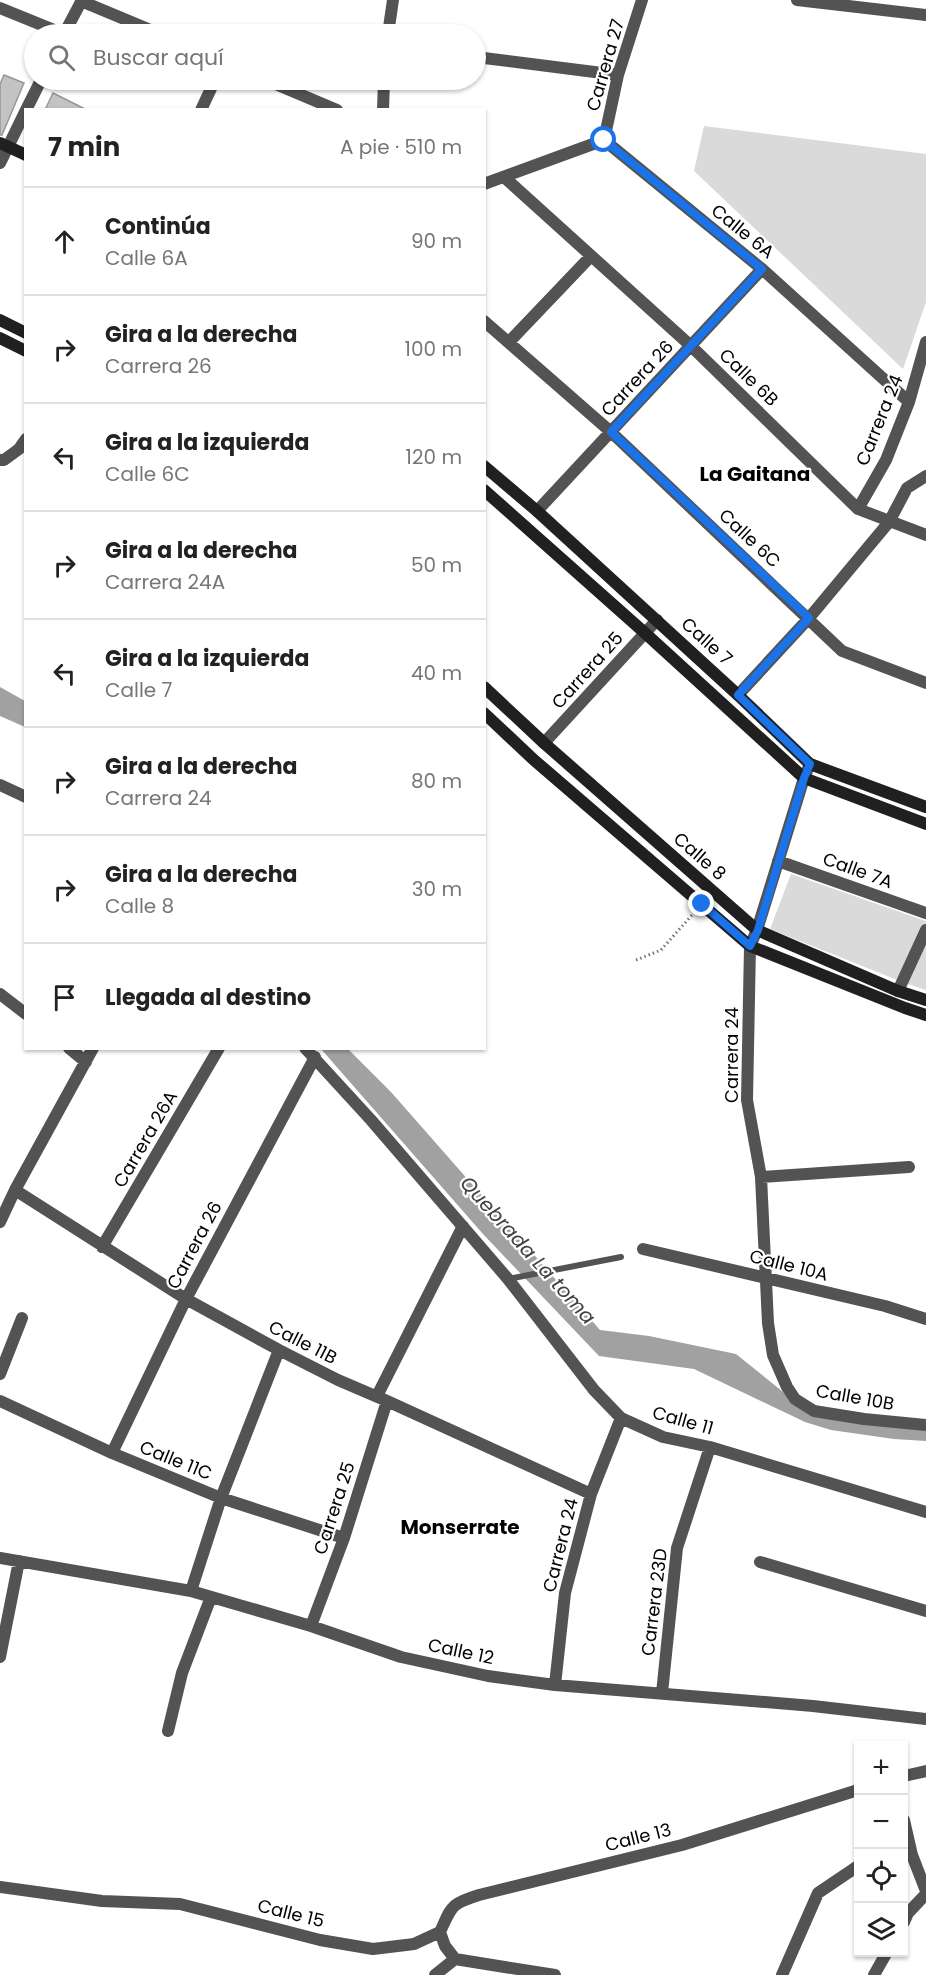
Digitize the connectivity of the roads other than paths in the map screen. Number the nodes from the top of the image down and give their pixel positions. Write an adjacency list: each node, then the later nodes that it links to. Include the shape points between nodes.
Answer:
1 (393, 0): 10 (street)
2 (642, 0): 12 (street, Carrera 27)
3 (797, 0): 6 (street)
4 (82, 1): 8 (street); 9 (street)
5 (0, 8): 7 (street)
6 (926, 15)
7 (39, 24)
8 (69, 24)
9 (136, 24)
10 (389, 24)
11 (486, 58): 12 (street)
12 (618, 75): 22 (street, Carrera 27)
13 (36, 90): 17 (street)
14 (210, 90): 18 (street)
15 (290, 90): 19 (street)
16 (384, 90): 20 (street)
17 (27, 108)
18 (202, 108)
19 (332, 108)
20 (383, 108)
21 (24, 113): 23 (street)
22 (604, 140): 26 (street); 29 (street, Calle 6A)
23 (3, 145): 24 (main road); 25 (street)
24 (24, 154)
25 (0, 163)
26 (504, 177): 27 (street); 28 (street, Calle 6B)
27 (486, 183)
28 (591, 256): 34 (street); 36 (street, Calle 6B)
29 (762, 269): 36 (street, Carrera 26); 39 (street, Calle 6A)
30 (0, 320): 32 (main road)
31 (486, 323): 34 (street, Calle 6C)
32 (24, 332)
33 (0, 338): 37 (main road)
34 (509, 342): 40 (street, Calle 6C)
35 (926, 342): 38 (street, Carrera 24)
36 (691, 346): 40 (street, Carrera 26); 46 (street, Calle 6B)
37 (24, 350)
38 (921, 376): 39 (street, Carrera 24)
39 (909, 402): 46 (street, Carrera 24, via 886,460)
40 (611, 432): 47 (street, Carrera 26); 50 (street, Calle 6C)
41 (24, 442): 42 (street)
42 (2, 460)
43 (486, 468): 47 (main road, Calle 7)
44 (926, 477): 48 (street, via 907,488)
45 (486, 492): 52 (main road, Calle 7)
46 (858, 509): 48 (street, Calle 6B)
47 (537, 511): 51 (main road, Calle 7)
48 (889, 522): 49 (street, Calle 6B); 50 (street)
49 (926, 535)
50 (809, 618): 53 (street, Calle 6C, via 842,651); 55 (street)
51 (657, 620): 52 (street, Carrera 25); 55 (main road, Calle 7)
52 (645, 633): 57 (street, Carrera 25); 59 (main road, Calle 7)
53 (926, 683)
54 (486, 689): 57 (main road, Calle 8)
55 (738, 695): 58 (main road, Calle 7)
56 (486, 715): 68 (main road, Calle 8)
57 (544, 743): 66 (main road, Calle 8)
58 (810, 764): 59 (street, Carrera 24); 62 (main road, Calle 7)
59 (804, 778): 63 (main road, Calle 7); 64 (street, Carrera 24)
60 (0, 786): 61 (street)
61 (24, 796)
62 (926, 807)
63 (926, 824)
64 (778, 861): 65 (street, Calle 7A); 66 (street, Carrera 24)
65 (926, 913)
66 (758, 930): 68 (street, Carrera 24); 69 (main road, Calle 8)
67 (926, 930): 69 (street)
68 (750, 946): 73 (main road, Calle 8); 81 (street, Carrera 24, via 747,1100)
69 (898, 992): 71 (main road, Calle 8)
70 (0, 994): 72 (street)
71 (926, 1000)
72 (24, 1012)
73 (926, 1015)
74 (71, 1050): 79 (street)
75 (92, 1050): 79 (street)
76 (218, 1050): 85 (street, Carrera 26A)
77 (307, 1050): 78 (street, Calle 11)
78 (315, 1057): 84 (street, Calle 11); 90 (street, Carrera 26)
79 (86, 1062): 82 (street)
80 (909, 1167): 81 (street)
81 (761, 1177): 88 (street, Carrera 24)
82 (15, 1190): 83 (street); 85 (street, Calle 11B)
83 (0, 1222)
84 (463, 1226): 89 (street, Calle 11); 96 (street, Carrera 25)
85 (102, 1247): 90 (street, Calle 11B)
86 (643, 1249): 88 (street, Calle 10A)
87 (621, 1257): 89 (lane)
88 (766, 1277): 92 (street, Calle 10A); 95 (street, Carrera 24, via 773,1355)
89 (508, 1279): 98 (street, Calle 11, via 594,1390)
90 (186, 1299): 93 (street, Calle 11B); 101 (street, Carrera 26)
91 (22, 1318): 94 (street)
92 (926, 1319)
93 (279, 1350): 96 (street, Calle 11B); 103 (street)
94 (0, 1374)
95 (787, 1387): 99 (street, Calle 10B, via 795,1399 814,1411)
96 (382, 1399): 102 (street, Calle 11B); 105 (street, Carrera 25)
97 (0, 1401): 101 (street, Calle 11C)
98 (621, 1418): 100 (street, Calle 11, via 663,1437); 102 (street, Carrera 24)
99 (926, 1425)
100 (710, 1447): 104 (street, Calle 11); 115 (street, Carrera 23D, via 677,1548)
101 (112, 1453): 103 (street, Calle 11C)
102 (591, 1494): 114 (street, Carrera 24, via 565,1593)
103 (221, 1498): 105 (street, Calle 11C); 109 (street)
104 (926, 1512)
105 (344, 1538): 112 (street, Carrera 25)
106 (0, 1557): 107 (street, Calle 12)
107 (19, 1561): 109 (street, Calle 12); 113 (street)
108 (760, 1562): 111 (street)
109 (191, 1591): 110 (street, Calle 12)
110 (211, 1597): 112 (street, Calle 12); 117 (street, via 182,1673)
111 (926, 1611)
112 (311, 1626): 114 (street, Calle 12, via 401,1657 488,1676)
113 (0, 1657)
114 (555, 1685): 115 (street, Calle 12)
115 (662, 1693): 116 (street, Calle 12)
116 (926, 1719)
117 (168, 1731)
118 (926, 1771): 119 (street)
119 (908, 1775)
120 (854, 1791): 126 (street, Calle 13, via 682,1845 458,1901)
121 (908, 1855): 124 (street)
122 (854, 1869): 131 (street, via 818,1893)
123 (0, 1887): 126 (street, Calle 15, via 102,1901 180,1904 320,1940 373,1949 414,1944)
124 (926, 1893): 125 (street)
125 (908, 1913)
126 (440, 1932): 128 (street)
127 (885, 1957): 132 (street)
128 (455, 1959): 129 (street); 130 (street)
129 (435, 1975)
130 (555, 1975)
131 (782, 1975)
132 (874, 1975)

